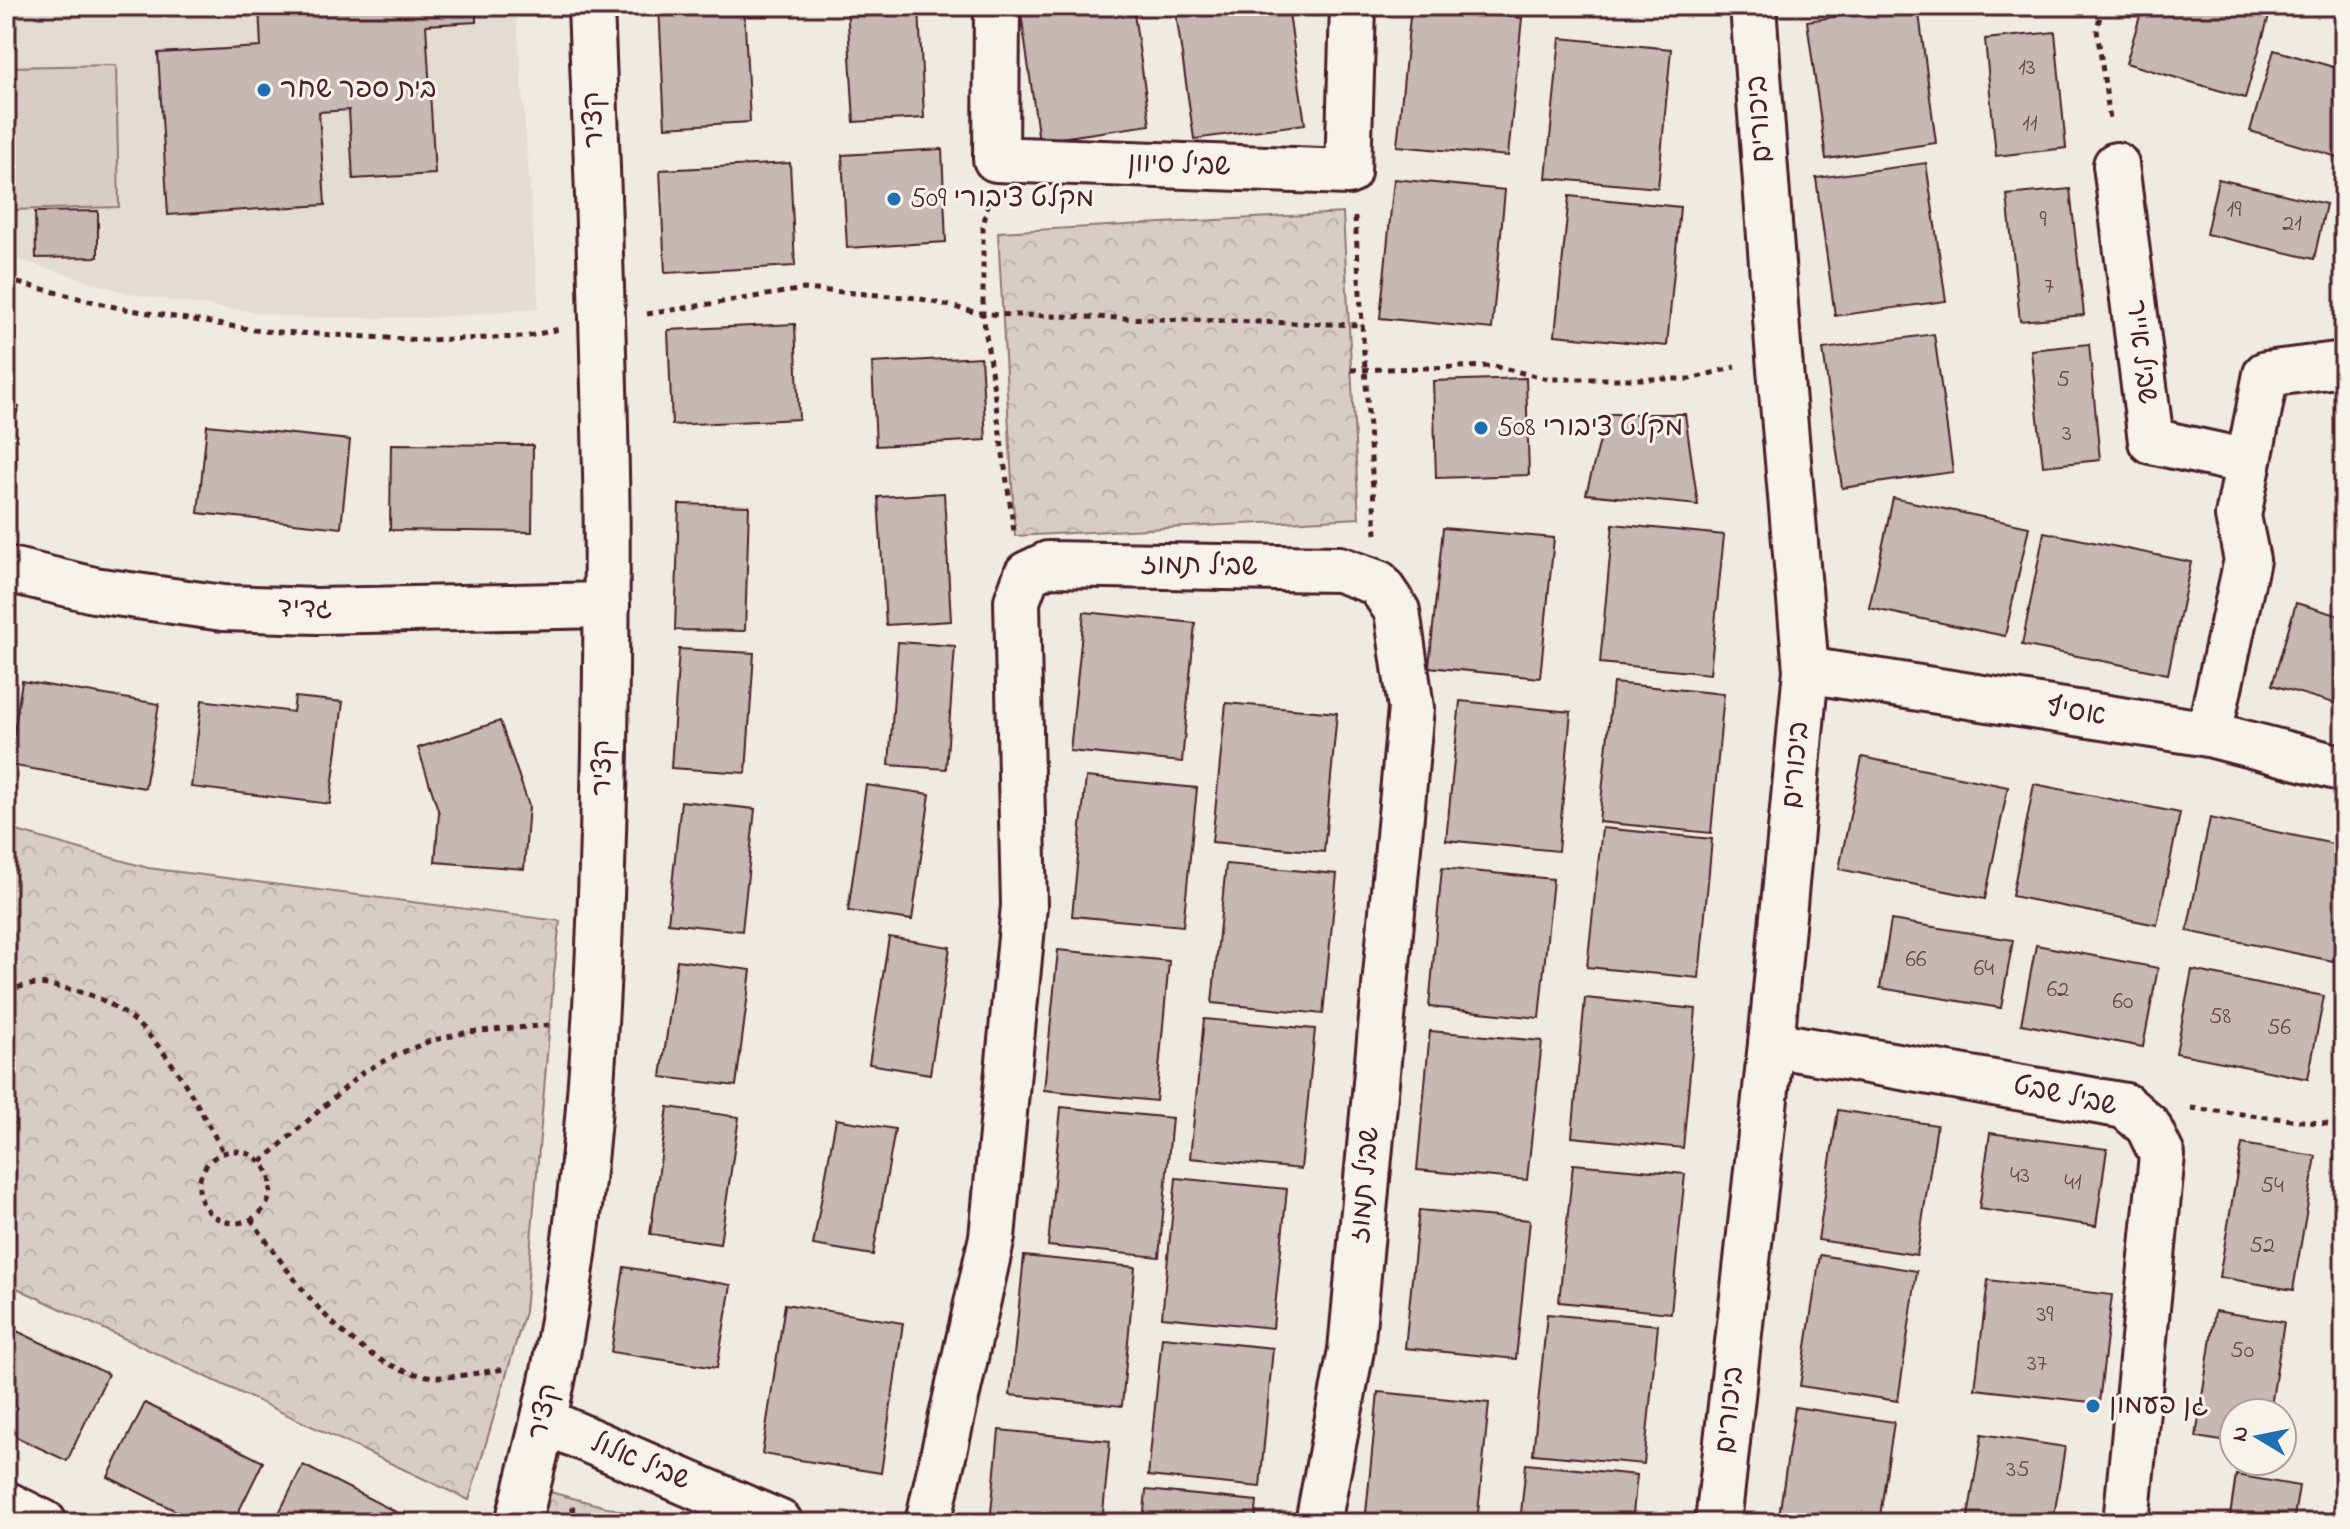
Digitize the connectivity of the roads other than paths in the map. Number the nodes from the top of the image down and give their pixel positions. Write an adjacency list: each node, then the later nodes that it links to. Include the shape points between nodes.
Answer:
1 (591, 6): 9 (street, קציר)
2 (997, 6): 3 (street, שביל סיוון, via 996,159 1348,172)
3 (1353, 6)
4 (1753, 6): 10 (street, ביכורים)
5 (2116, 165): 7 (street, שביל אייר, via 2151,441)
6 (2344, 364): 7 (street, via 2266,374)
7 (2248, 462): 11 (street, via 2238,516 2247,560)
8 (6, 569): 9 (street, גדיד, via 94,590 223,608)
9 (607, 605): 14 (street, קציר, via 596,1020 580,1201)
10 (1806, 670): 11 (street, אסיף); 13 (street, ביכורים)
11 (2209, 734): 12 (street, אסיף)
12 (2344, 769)
13 (1771, 1044): 21 (street, ביכורים); 22 (street, שביל שבט, via 2125,1106 2148,1126 2162,1155)
14 (544, 1421): 17 (street, קציר); 18 (street, שביל אלול)
15 (6, 1504): 16 (street)
16 (44, 1523)
17 (518, 1523)
18 (780, 1523)
19 (928, 1523): 20 (street, שביל תמוז, via 992,1237 1024,906 1017,601 1027,574 1048,564 1339,569 1378,583 1397,611 1411,708 1351,1350)
20 (1318, 1523)
21 (1718, 1523)
22 (2126, 1523)

